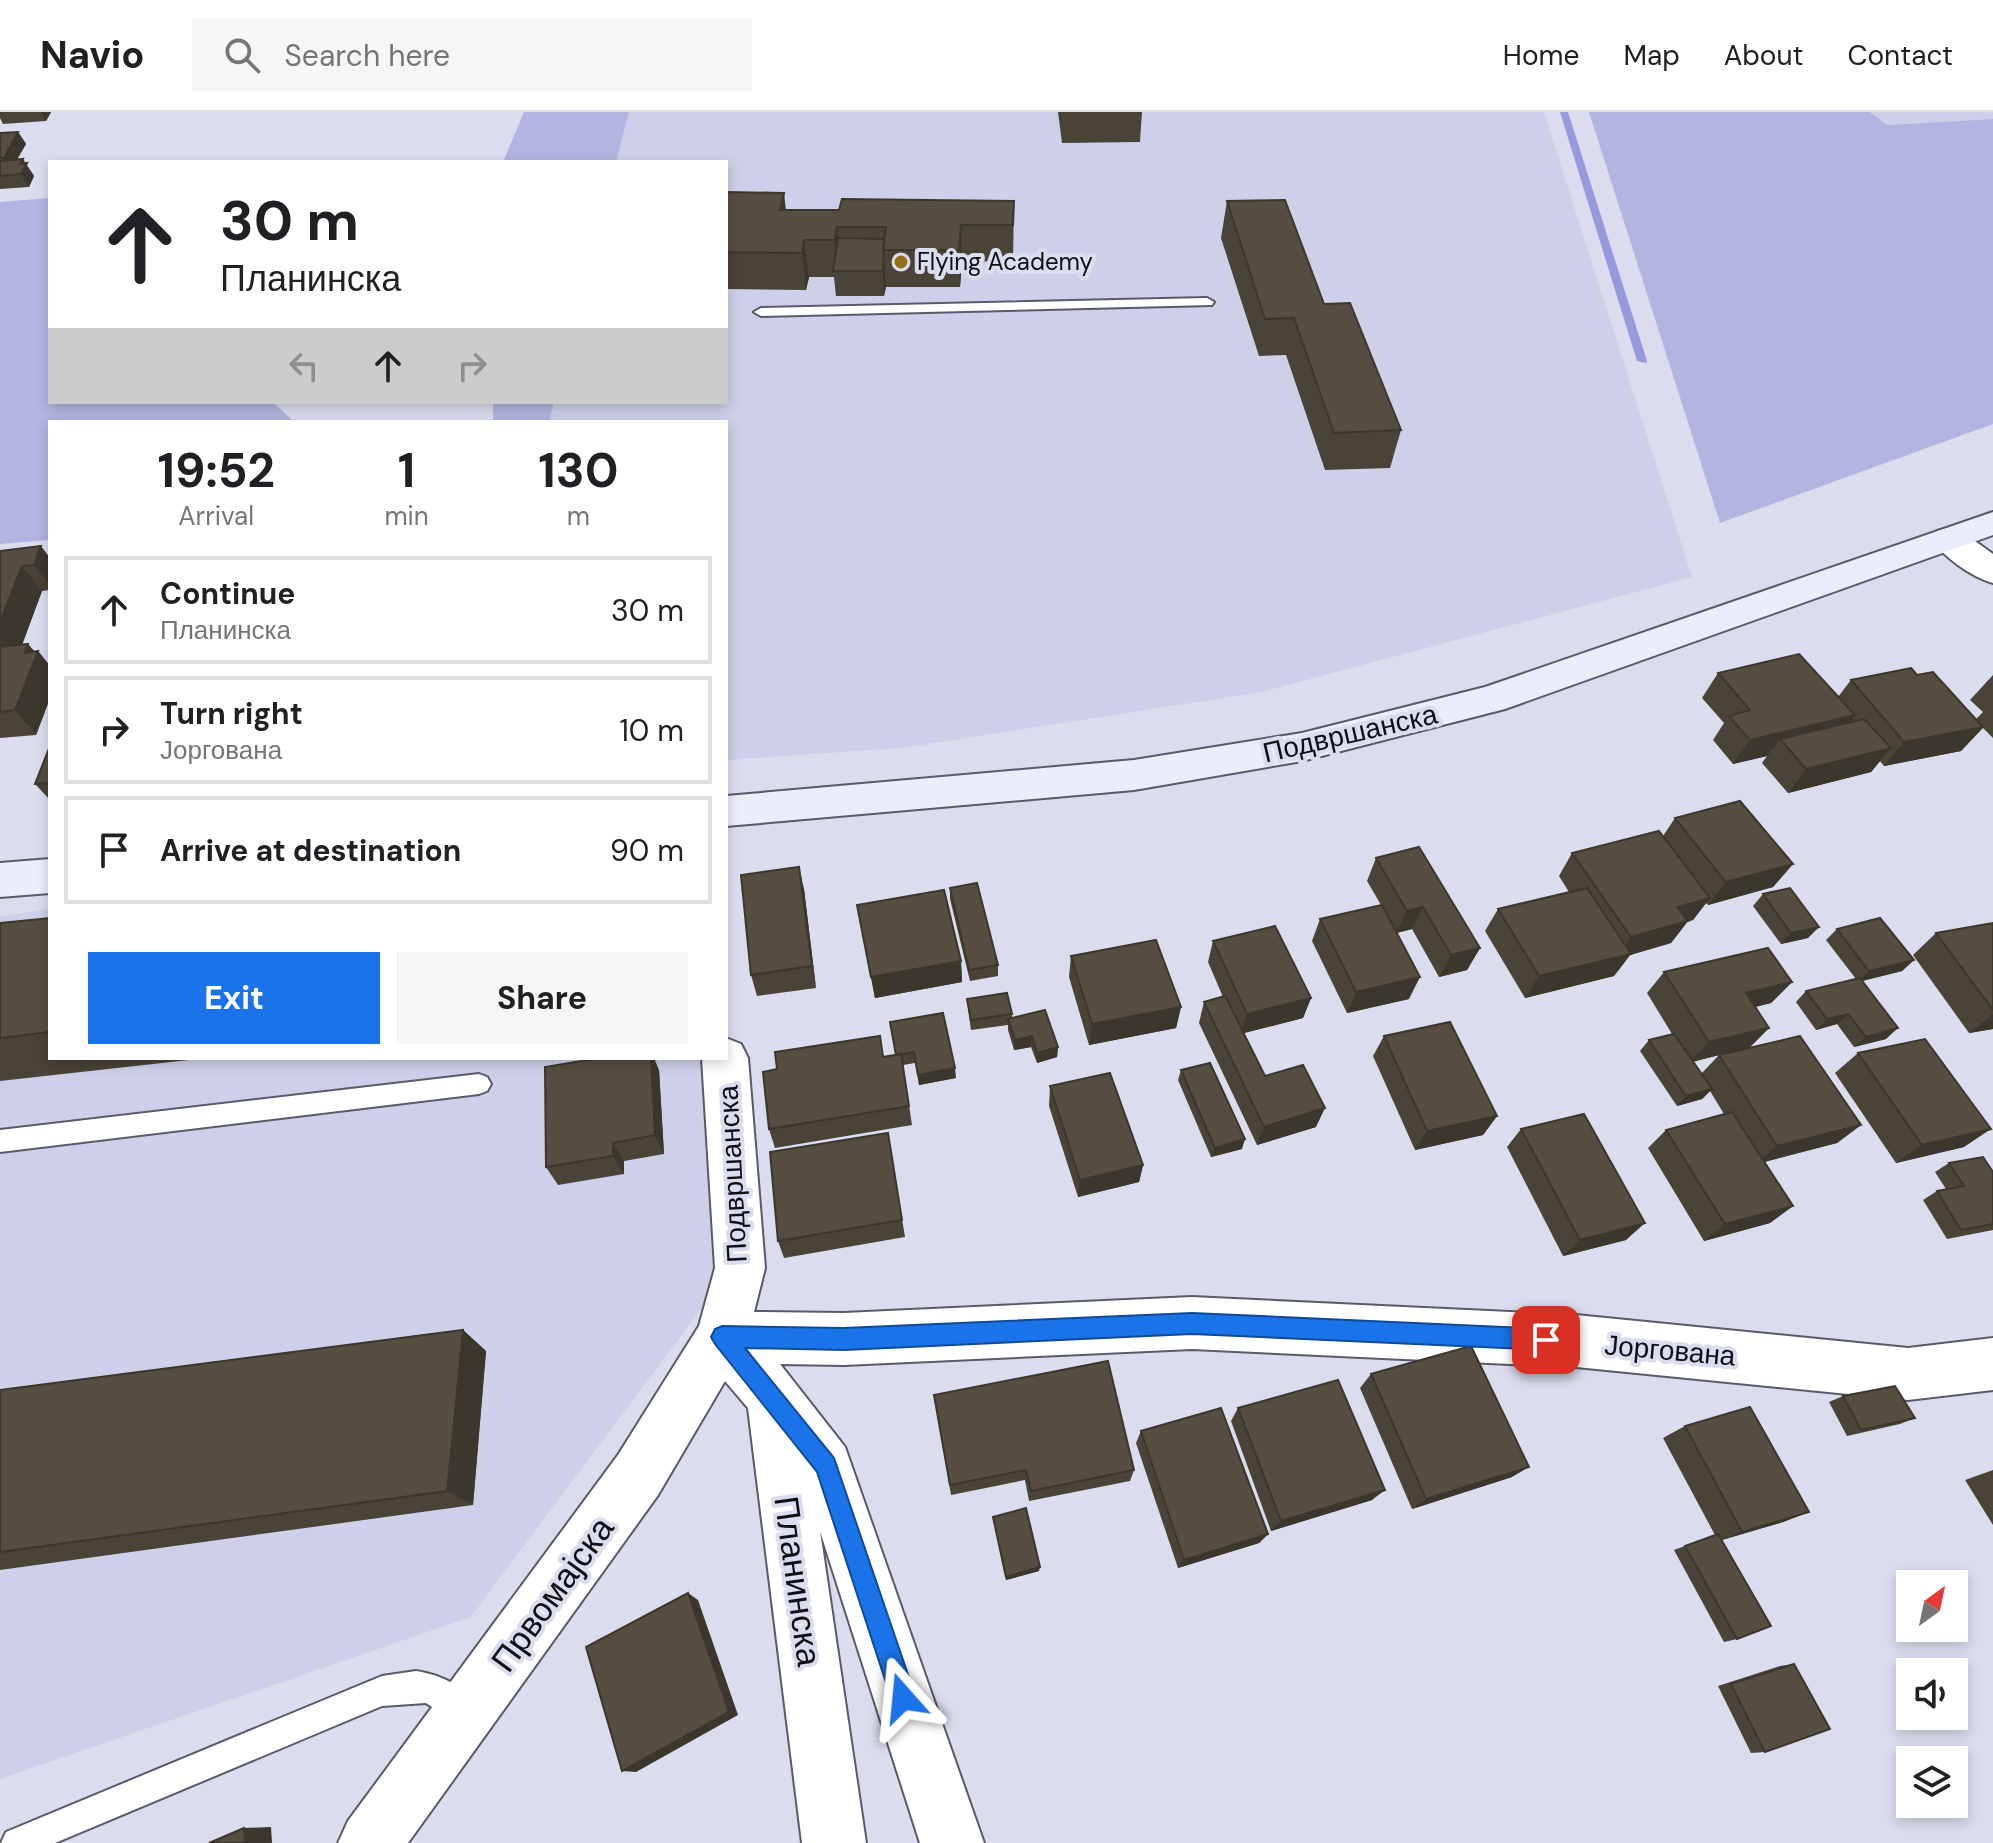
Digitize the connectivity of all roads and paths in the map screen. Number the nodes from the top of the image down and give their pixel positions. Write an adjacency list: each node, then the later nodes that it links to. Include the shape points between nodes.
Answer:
1 (1207, 302): 2 (lane)
2 (761, 312)
3 (1993, 523): 4 (street, Подвршанска)
4 (1949, 539): 5 (street); 6 (street, Подвршанска, via 1492,699 1302,747 1134,775)
5 (1993, 571)
6 (728, 811)
7 (48, 876): 8 (street)
8 (0, 880)
9 (725, 1060): 12 (street, Подвршанска, via 740,1268)
10 (479, 1084): 11 (lane)
11 (0, 1141)
12 (722, 1337): 13 (street, Јоргована, via 844,1339 1192,1323 1576,1341 1908,1374); 14 (street); 15 (street, Првомајска, via 638,1475)
13 (1993, 1364)
14 (773, 1397): 18 (street, Планинска); 19 (street, via 826,1466)
15 (465, 1713): 16 (lane, via 450,1696 430,1686 382,1691); 17 (street, Првомајска)
16 (17, 1843)
17 (370, 1843)
18 (834, 1843)
19 (952, 1843)

